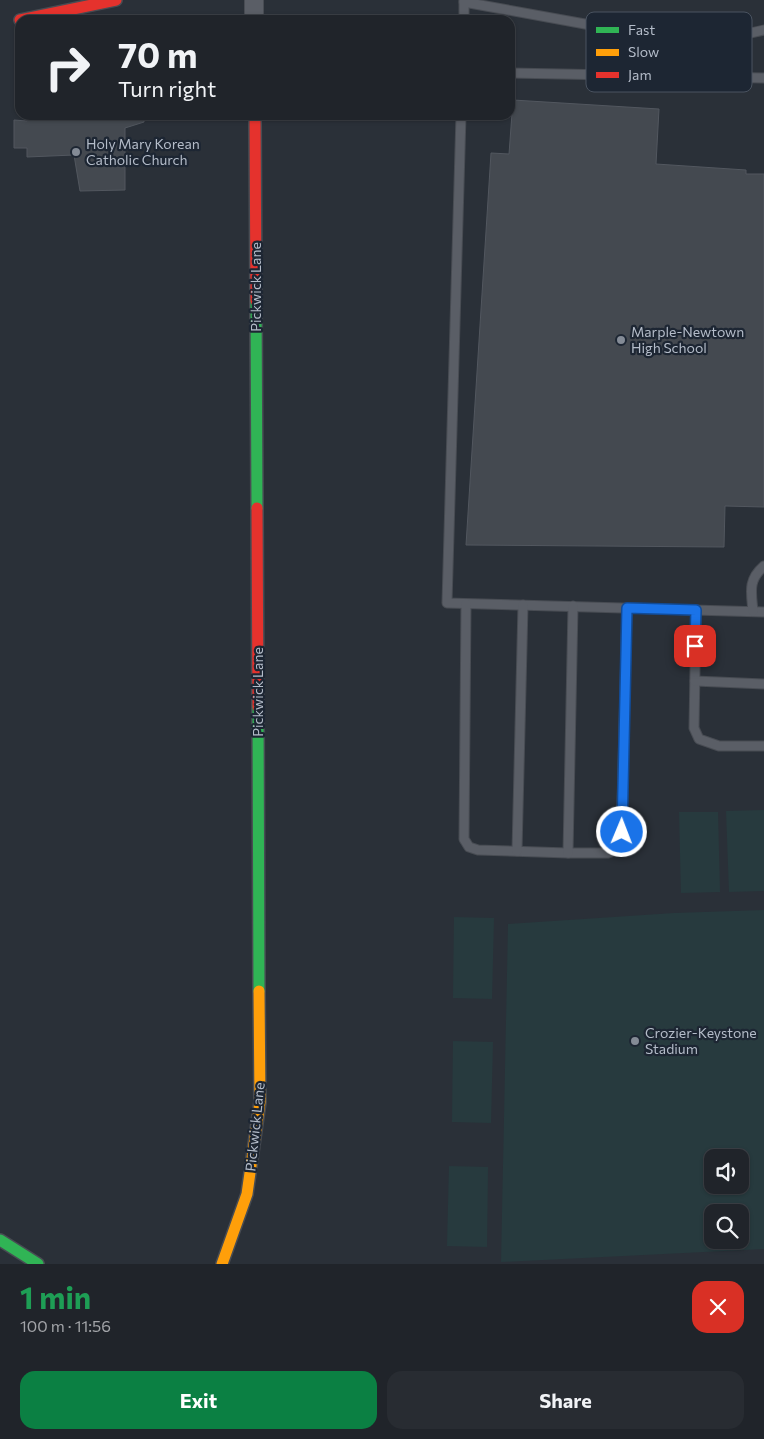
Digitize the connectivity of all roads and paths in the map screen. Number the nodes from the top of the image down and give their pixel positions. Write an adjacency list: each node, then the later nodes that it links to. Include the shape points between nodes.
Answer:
1 (116, 0): 4 (street)
2 (254, 0): 5 (street)
3 (464, 1): 6 (lane); 9 (lane)
4 (44, 15)
5 (254, 15)
6 (464, 15)
7 (15, 21): 8 (street)
8 (7, 23)
9 (586, 24)
10 (515, 73): 11 (lane)
11 (586, 74)
12 (255, 120): 29 (street, Pickwick Lane, via 260,1102 247,1194)
13 (461, 120): 15 (lane, via 447,603)
14 (764, 566): 20 (lane, via 754,574 750,590)
15 (466, 604): 16 (lane); 25 (lane, via 464,839 469,847 478,850)
16 (523, 605): 17 (lane); 25 (lane)
17 (573, 606): 18 (lane); 26 (lane)
18 (627, 608): 19 (lane); 26 (lane, via 621,843 617,850 608,853)
19 (696, 610): 20 (lane); 22 (lane)
20 (753, 611): 21 (lane)
21 (764, 612)
22 (695, 681): 23 (lane); 24 (lane, via 694,728 699,739 720,746)
23 (764, 684)
24 (764, 746)
25 (517, 852): 26 (lane)
26 (568, 853)
27 (0, 1240): 28 (street)
28 (38, 1264)
29 (222, 1264)

